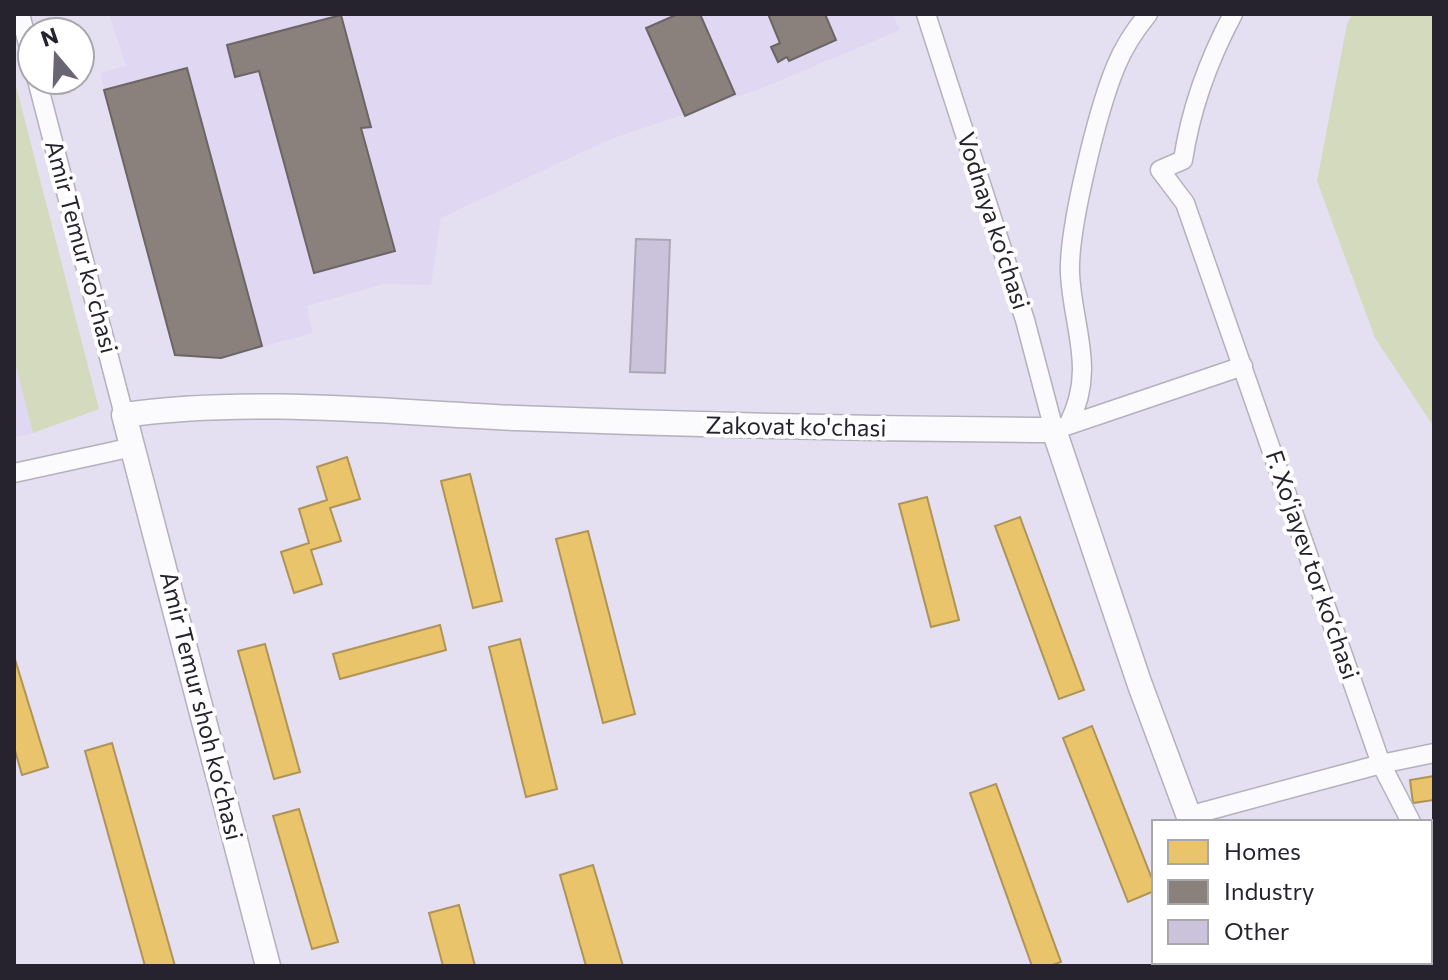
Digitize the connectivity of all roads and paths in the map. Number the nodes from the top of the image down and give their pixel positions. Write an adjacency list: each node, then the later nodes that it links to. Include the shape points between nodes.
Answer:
1 (926, 14): 7 (street, Vodnaya ko‘chasi)
2 (1148, 14): 7 (street, via 1115,68 1077,216 1070,273 1084,379 1080,402)
3 (1233, 14): 5 (street, F. Xo‘jayev tor ko‘chasi, via 1195,98 1183,160 1160,170 1185,203)
4 (41, 96): 6 (street, Amir Temur ko'chasi)
5 (1243, 366): 7 (street); 11 (street, F. Xo‘jayev tor ko‘chasi)
6 (124, 415): 7 (main road, Zakovat ko'chasi, via 182,407 275,408 837,429); 8 (main road, Amir Temur shoh ko‘chasi)
7 (1062, 426): 12 (main road)
8 (133, 447): 9 (street); 14 (main road, Amir Temur shoh ko‘chasi)
9 (14, 473)
10 (1434, 753): 11 (street)
11 (1381, 764): 12 (street); 13 (street, F. Xo‘jayev tor ko‘chasi)
12 (1190, 819)
13 (1410, 820)
14 (268, 966)

